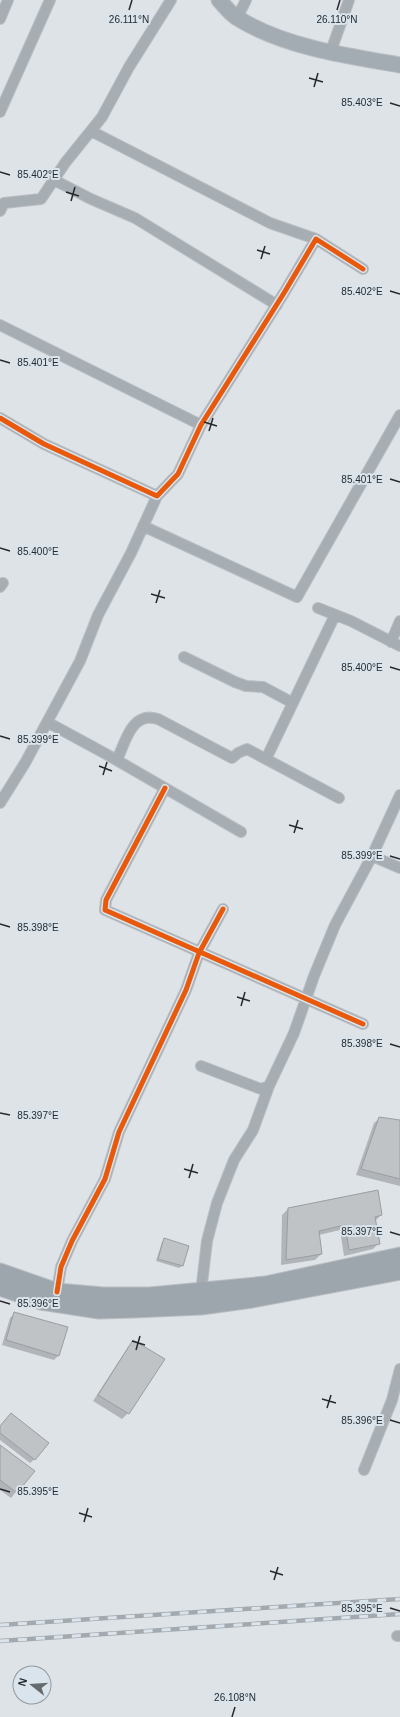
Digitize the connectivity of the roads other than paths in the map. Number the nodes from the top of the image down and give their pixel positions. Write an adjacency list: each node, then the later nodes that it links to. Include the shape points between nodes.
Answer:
1 (8, 0): 8 (street)
2 (50, 0): 11 (street)
3 (171, 0): 12 (street, via 129,67 102,117)
4 (219, 0): 7 (street)
5 (246, 0): 7 (street)
6 (349, 0): 9 (street)
7 (238, 18): 9 (street, via 278,38)
8 (0, 20)
9 (331, 51): 10 (street)
10 (400, 65)
11 (0, 112)
12 (91, 131): 13 (street); 15 (street, via 270,223)
13 (54, 180): 14 (street, via 41,200 4,203); 17 (street, via 135,218)
14 (0, 211)
15 (316, 238): 16 (street); 17 (street)
16 (363, 269)
17 (277, 305): 21 (street)
18 (0, 325): 21 (street)
19 (400, 415): 23 (street, via 297,597)
20 (0, 418): 22 (street, via 44,444)
21 (201, 426): 22 (street, via 178,474)
22 (157, 496): 23 (street)
23 (143, 526): 30 (street, via 98,615 80,661)
24 (318, 608): 25 (street)
25 (335, 615): 27 (street); 29 (street)
26 (400, 620): 27 (street)
27 (396, 644)
28 (184, 657): 29 (street, via 235,682 246,686 263,687)
29 (293, 703): 31 (street)
30 (47, 722): 32 (street); 36 (street)
31 (266, 759): 32 (street, via 247,749 232,758 151,716 142,717 133,725); 35 (street)
32 (117, 760): 33 (street)
33 (165, 788): 37 (street); 41 (street, via 106,900 105,910)
34 (400, 794): 38 (street)
35 (339, 798)
36 (0, 803)
37 (241, 832)
38 (372, 856): 39 (street); 42 (street, via 335,925)
39 (400, 868)
40 (223, 909): 41 (street)
41 (199, 953): 42 (street); 50 (street, via 186,990 119,1132 105,1179 69,1247 61,1267)
42 (306, 998): 43 (street); 45 (street, via 294,1033)
43 (362, 1024)
44 (201, 1066): 45 (street, via 261,1089)
45 (269, 1086): 51 (street, via 253,1130 234,1160 217,1203 207,1241)
46 (400, 1256): 51 (main road, via 266,1285)
47 (400, 1271): 49 (main road, via 252,1299 201,1306 134,1310 99,1310 41,1301)
48 (0, 1272): 50 (main road)
49 (0, 1287)
50 (57, 1292): 51 (main road, via 119,1296)
51 (201, 1292)
52 (400, 1369): 53 (street, via 392,1400)
53 (364, 1470)

